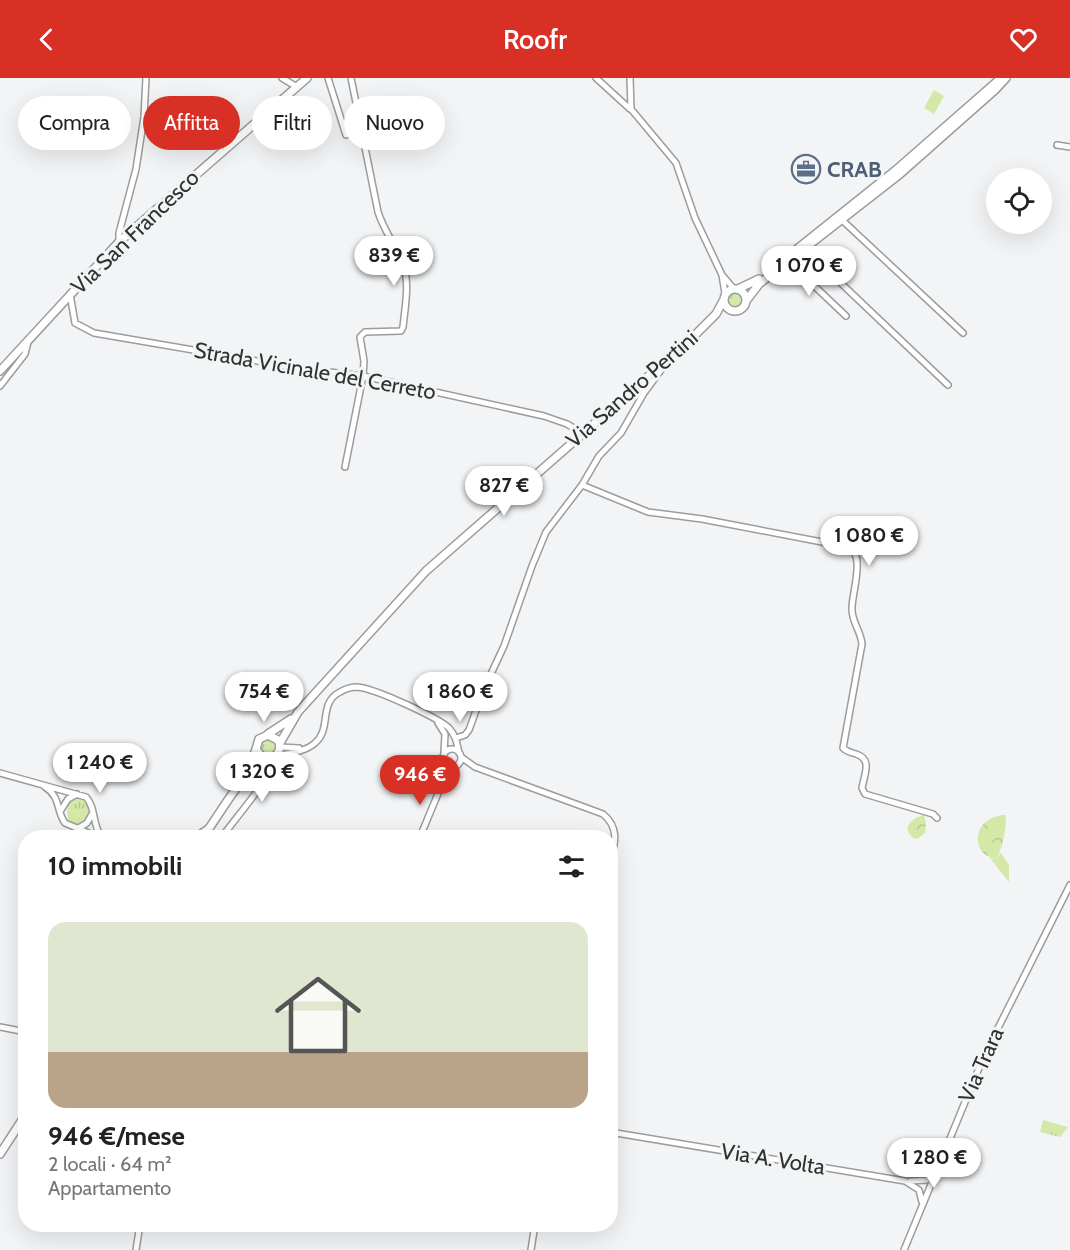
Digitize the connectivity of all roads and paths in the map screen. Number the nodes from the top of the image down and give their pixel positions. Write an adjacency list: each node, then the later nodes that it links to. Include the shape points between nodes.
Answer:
1 (146, 78): 16 (street, via 136,170)
2 (282, 78): 10 (street)
3 (307, 78): 10 (main road, Via San Francesco)
4 (328, 78): 12 (street)
5 (351, 78): 31 (street, via 378,212 405,273 403,329 362,334)
6 (596, 78): 11 (street)
7 (630, 78): 11 (street)
8 (1001, 78): 20 (main road, via 896,170 759,279)
9 (1006, 78): 15 (main road, Via Sandro Pertini, via 928,150)
10 (297, 87): 16 (main road, Via San Francesco)
11 (631, 110): 19 (street, via 676,163 693,214)
12 (344, 129)
13 (1057, 145): 14 (street)
14 (1070, 147)
15 (842, 220): 17 (main road, Via Sandro Pertini); 27 (street)
16 (119, 242): 21 (main road, Via San Francesco)
17 (805, 249): 18 (main road, Via Sandro Pertini); 32 (street)
18 (788, 261): 23 (main road, Via Sandro Pertini, via 759,284); 25 (street)
19 (722, 275): 20 (street); 22 (street)
20 (736, 289): 22 (main road); 23 (main road, via 744,293)
21 (70, 294): 28 (main road, Via San Francesco); 31 (street, Strada Vicinale del Cerreto, via 75,323 94,333)
22 (724, 297): 24 (main road); 26 (main road, Via Sandro Pertini)
23 (746, 301): 24 (main road, Via Sandro Pertini, via 742,309)
24 (731, 311): 26 (main road, Via Sandro Pertini)
25 (846, 316)
26 (711, 320): 29 (main road, Via Sandro Pertini)
27 (963, 333)
28 (28, 342): 30 (main road, Via San Francesco); 33 (street, via 25,354)
29 (668, 359): 34 (main road, Via Sandro Pertini); 36 (street, via 623,430 599,456)
30 (0, 371)
31 (363, 376): 34 (street, Strada Vicinale del Cerreto, via 544,416); 35 (street)
32 (948, 385)
33 (0, 386)
34 (582, 433): 37 (main road, Via Sandro Pertini, via 426,571)
35 (345, 466)
36 (582, 484): 40 (street, via 544,536 469,730); 57 (street, via 648,512 854,550 858,558 852,612 862,644 843,747 866,760 862,788 865,794)
37 (296, 716): 39 (main road); 41 (main road, Via Sandro Pertini)
38 (433, 717): 40 (street); 42 (street, via 368,689 349,688 331,700 323,733); 44 (street, via 445,734)
39 (268, 735): 41 (main road); 43 (main road, via 259,739)
40 (456, 738): 45 (street)
41 (280, 745): 42 (street); 46 (main road, Via Sandro Pertini)
42 (306, 748): 46 (street)
43 (256, 749): 46 (main road, via 262,757); 51 (main road)
44 (444, 754): 45 (street, via 452,749); 47 (street)
45 (460, 755): 48 (street); 49 (street)
46 (274, 757): 51 (main road); 64 (street, via 269,772)
47 (444, 763): 48 (street); 53 (street)
48 (456, 766): 49 (street); 53 (street)
49 (475, 767): 66 (street, via 603,814)
50 (0, 774): 52 (street)
51 (247, 775): 58 (main road)
52 (38, 784): 54 (street); 56 (street, via 53,793)
53 (442, 784): 65 (street)
54 (81, 794): 55 (street, via 90,801); 56 (street, via 69,797)
55 (93, 811): 59 (street, via 87,823); 61 (street)
56 (61, 812): 59 (street, via 65,824)
57 (937, 818)
58 (213, 823): 62 (street); 63 (main road)
59 (76, 829): 60 (street)
60 (79, 830)
61 (97, 830)
62 (204, 830)
63 (208, 830)
64 (227, 830)
65 (423, 830)
66 (615, 830)
67 (1070, 885): 73 (street, Via Trara, via 992,1039)
68 (0, 1027): 69 (street)
69 (18, 1031)
70 (18, 1126): 72 (main road)
71 (618, 1133): 74 (street, Via A. Volta)
72 (0, 1154)
73 (941, 1161): 74 (street, via 930,1178); 75 (street, Via Trara)
74 (905, 1181): 75 (street, via 919,1190)
75 (922, 1204): 80 (street, Via Trara)
76 (139, 1232): 78 (street)
77 (534, 1232): 79 (street)
78 (136, 1250)
79 (531, 1250)
80 (904, 1250)

